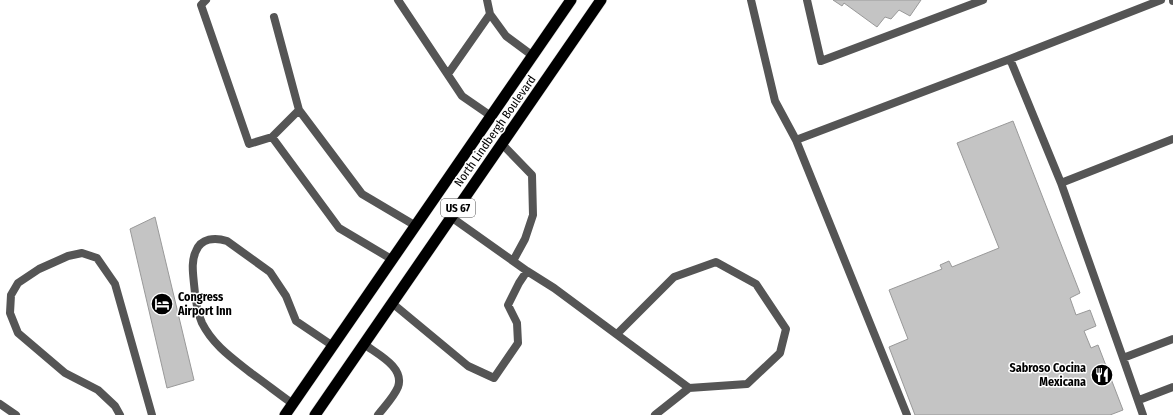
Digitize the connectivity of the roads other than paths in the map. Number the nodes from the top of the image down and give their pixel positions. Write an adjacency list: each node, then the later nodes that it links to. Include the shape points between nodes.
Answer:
1 (206, 0): 19 (lane, via 201,5 249,144)
2 (398, 0): 16 (lane)
3 (487, 0): 12 (lane)
4 (571, 0): 14 (highway, North Lindbergh Boulevard / US 67)
5 (601, 0): 22 (highway, North Lindbergh Boulevard / US 67)
6 (751, 0): 21 (lane, via 775,101)
7 (807, 0): 11 (lane, via 821,61)
8 (957, 0): 11 (lane)
9 (983, 0): 11 (lane)
10 (1161, 0): 15 (lane)
11 (960, 9)
12 (490, 14): 14 (lane, via 506,36); 16 (lane)
13 (274, 17): 17 (lane)
14 (532, 56): 18 (highway, North Lindbergh Boulevard / US 67)
15 (1010, 59): 21 (lane); 23 (lane)
16 (448, 74): 18 (lane, via 462,96)
17 (300, 110): 19 (lane); 25 (lane, via 362,194)
18 (491, 116): 25 (highway, North Lindbergh Boulevard / US 67)
19 (272, 137): 26 (lane, via 339,228)
20 (1173, 139): 23 (lane)
21 (796, 140): 47 (lane)
22 (502, 144): 24 (highway, North Lindbergh Boulevard / US 67); 27 (lane, via 532,176 533,215 525,239)
23 (1060, 183): 34 (lane)
24 (452, 217): 27 (lane); 29 (highway, North Lindbergh Boulevard / US 67)
25 (416, 226): 26 (highway, North Lindbergh Boulevard / US 67)
26 (393, 260): 33 (highway, North Lindbergh Boulevard / US 67)
27 (513, 261): 28 (lane)
28 (527, 271): 29 (lane, via 508,304 517,323 518,343 494,378 468,366); 30 (lane)
29 (392, 303): 32 (highway, North Lindbergh Boulevard / US 67)
30 (617, 334): 36 (lane); 36 (lane, via 674,277 716,262 756,284 786,329 780,353 747,384)
31 (1173, 339): 34 (lane)
32 (364, 344): 44 (highway, North Lindbergh Boulevard / US 67); 45 (lane, via 398,372 397,388)
33 (333, 346): 39 (highway, North Lindbergh Boulevard / US 67); 39 (lane, via 296,321 286,296 270,272 227,241 211,239 203,241 198,247 193,263 195,296 202,322 210,336 224,352)
34 (1123, 358): 37 (lane)
35 (1173, 386): 37 (lane)
36 (689, 388): 46 (lane)
37 (1139, 400): 48 (lane)
38 (0, 404): 40 (lane)
39 (293, 404): 43 (highway, North Lindbergh Boulevard / US 67)
40 (16, 415)
41 (120, 415): 42 (lane, via 115,406 98,390 65,373 18,333 10,313 11,294 18,283 39,269 68,256 82,253 97,258 115,284)
42 (152, 415)
43 (285, 415)
44 (316, 415)
45 (378, 415)
46 (655, 415)
47 (907, 415)
48 (1143, 415)

